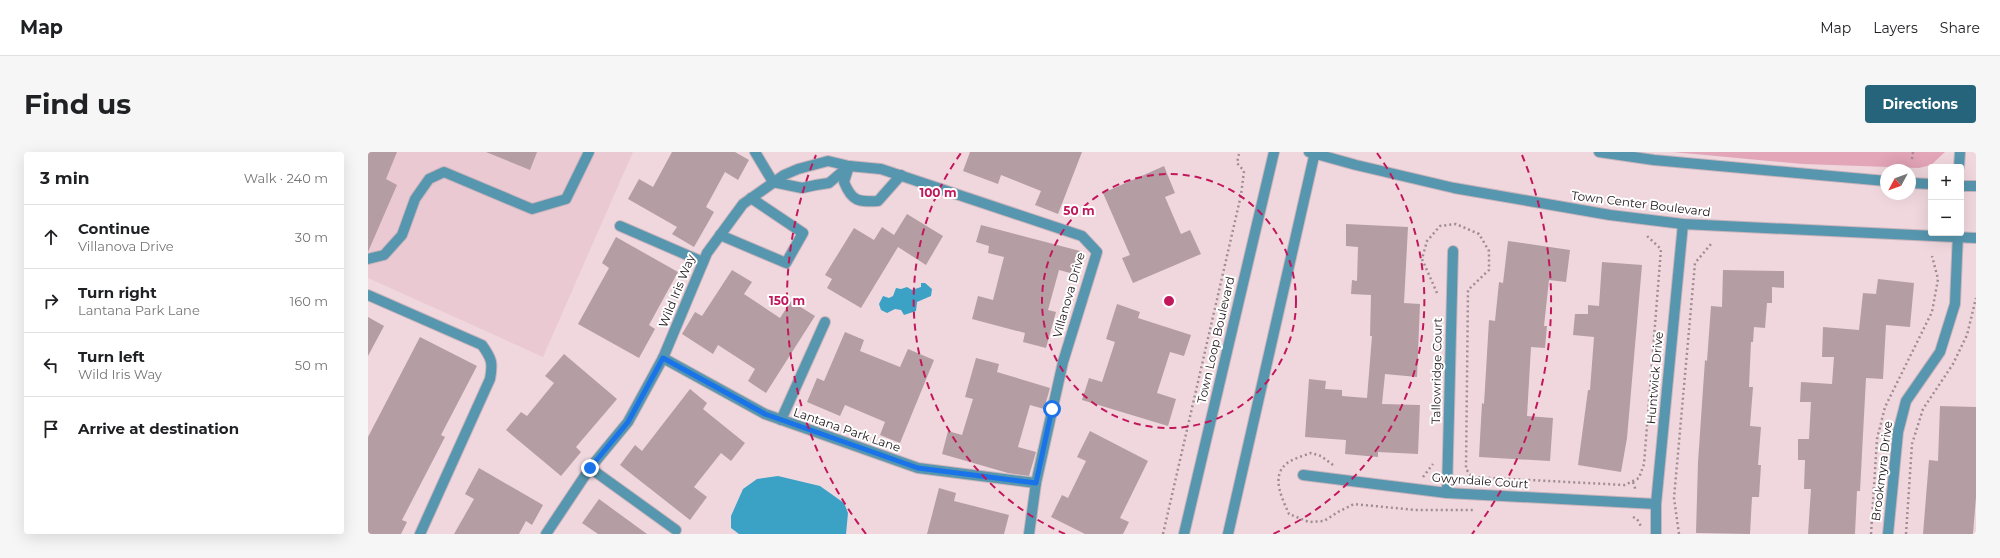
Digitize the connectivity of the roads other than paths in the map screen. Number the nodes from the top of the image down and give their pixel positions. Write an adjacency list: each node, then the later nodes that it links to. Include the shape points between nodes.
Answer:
1 (589, 152): 25 (street, via 566,199 532,209 444,172 429,179 415,199 402,235 384,255)
2 (755, 152): 11 (street)
3 (1274, 152): 40 (street, Town Loop Boulevard)
4 (1599, 152): 10 (street, via 1654,160)
5 (1960, 152): 7 (street)
6 (1313, 153): 17 (street, Town Center Boulevard, via 1454,188 1610,215); 41 (street)
7 (1959, 164)
8 (849, 166): 9 (street, Villanova Drive, via 881,169); 9 (street, via 844,182 849,194 860,202 878,201); 11 (street, Wild Iris Way, via 828,161 798,169); 11 (street, via 828,183 802,188)
9 (901, 175): 33 (street, Villanova Drive, via 1082,236 1097,252 1063,362)
10 (1880, 180)
11 (773, 182): 16 (street, Wild Iris Way)
12 (1916, 183): 13 (street)
13 (1928, 184)
14 (1964, 186): 15 (street)
15 (1976, 186)
16 (751, 198): 20 (street, Wild Iris Way, via 743,204); 20 (street, via 803,233 786,263)
17 (1684, 224): 19 (street, Town Center Boulevard); 35 (street, Huntwick Drive)
18 (620, 226): 26 (street)
19 (1928, 234)
20 (720, 235): 26 (street, Wild Iris Way)
21 (1958, 236): 43 (street, Brookmyra Drive, via 1953,311 1940,352 1906,401 1898,432)
22 (1964, 236): 23 (street, Town Center Boulevard)
23 (1976, 238)
24 (1453, 251): 34 (street, Tallowridge Court)
25 (368, 259)
26 (703, 262): 29 (street, Wild Iris Way)
27 (368, 295): 37 (street, via 482,345 489,355 492,366 490,379)
28 (825, 322): 30 (street)
29 (663, 358): 30 (street, Lantana Park Lane, via 765,414); 31 (street, Wild Iris Way, via 628,422)
30 (781, 420): 33 (street, Lantana Park Lane, via 918,468)
31 (590, 468): 36 (street); 38 (street, Wild Iris Way)
32 (1303, 475): 34 (street, Gwyndale Court)
33 (1036, 483): 39 (street, Villanova Drive)
34 (1447, 492): 35 (street, Gwyndale Court)
35 (1656, 504): 42 (street, Huntwick Drive)
36 (676, 530)
37 (420, 534)
38 (546, 534)
39 (1029, 534)
40 (1184, 534)
41 (1228, 534)
42 (1656, 534)
43 (1888, 534)

